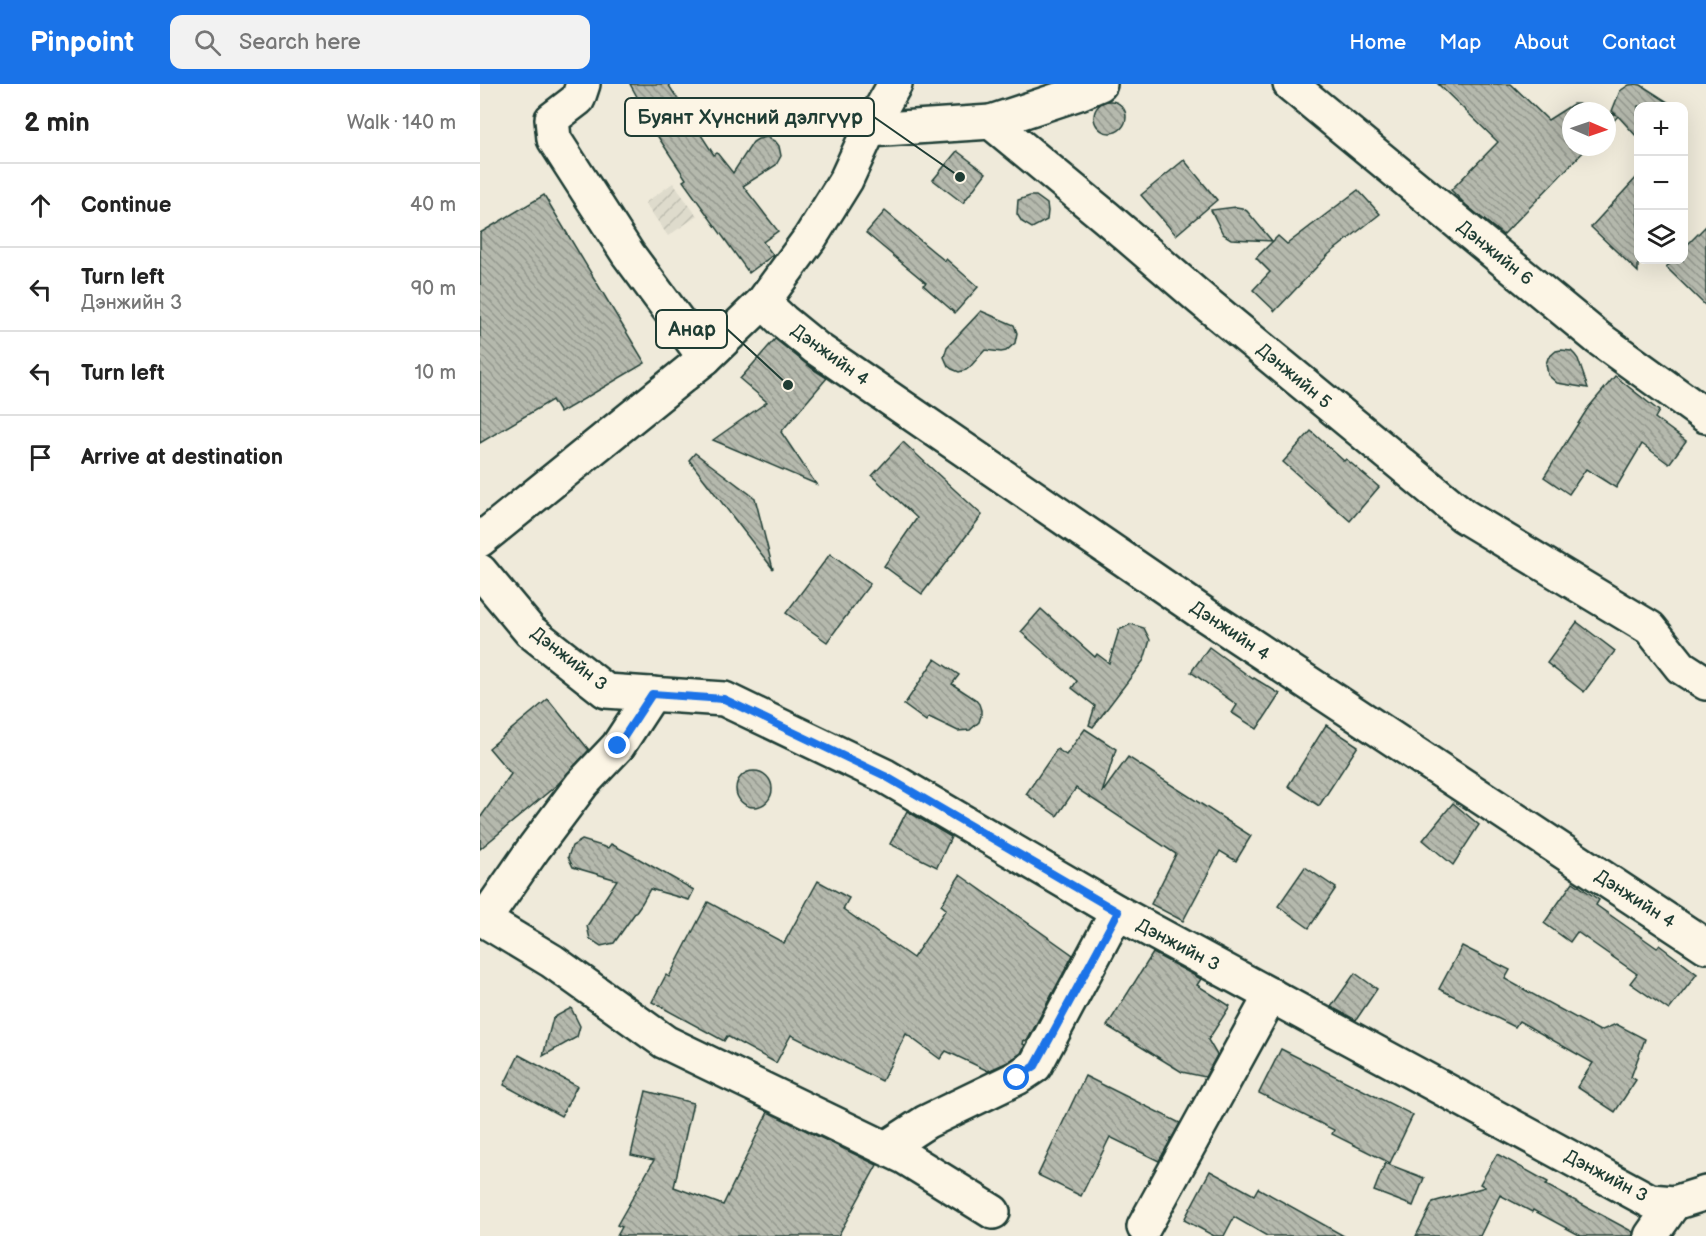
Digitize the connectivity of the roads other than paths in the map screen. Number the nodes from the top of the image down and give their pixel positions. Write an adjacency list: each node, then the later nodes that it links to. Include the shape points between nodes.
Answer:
1 (583, 84): 8 (street, via 578,99 552,118 554,139 628,254)
2 (895, 84): 6 (street)
3 (1100, 84): 5 (street)
4 (1290, 84): 9 (street, Дэнжийн 6, via 1598,338)
5 (991, 122): 6 (street); 12 (street, Дэнжийн 5, via 1464,516 1650,628 1681,667)
6 (869, 130): 7 (street, via 846,180)
7 (764, 302): 8 (street); 16 (street, Дэнжийн 4, via 816,348 1181,599)
8 (705, 358): 10 (street)
9 (1706, 416)
10 (484, 527)
11 (480, 571): 13 (street, Дэнжийн 3, via 530,631 606,691)
12 (1706, 683)
13 (652, 694): 14 (street, Дэнжийн 3, via 724,699 885,776); 15 (street, via 618,746 582,784)
14 (1118, 912): 17 (street, Дэнжийн 3); 18 (street, via 1035,1066 926,1122)
15 (482, 922): 18 (street, via 552,961 665,1042)
16 (1706, 946)
17 (1271, 995): 20 (street, Дэнжийн 3, via 1650,1201); 22 (street)
18 (886, 1148): 21 (street)
19 (1706, 1193): 20 (street, Дэнжийн 3)
20 (1674, 1203): 23 (street)
21 (993, 1212)
22 (1144, 1227)
23 (1651, 1236)

